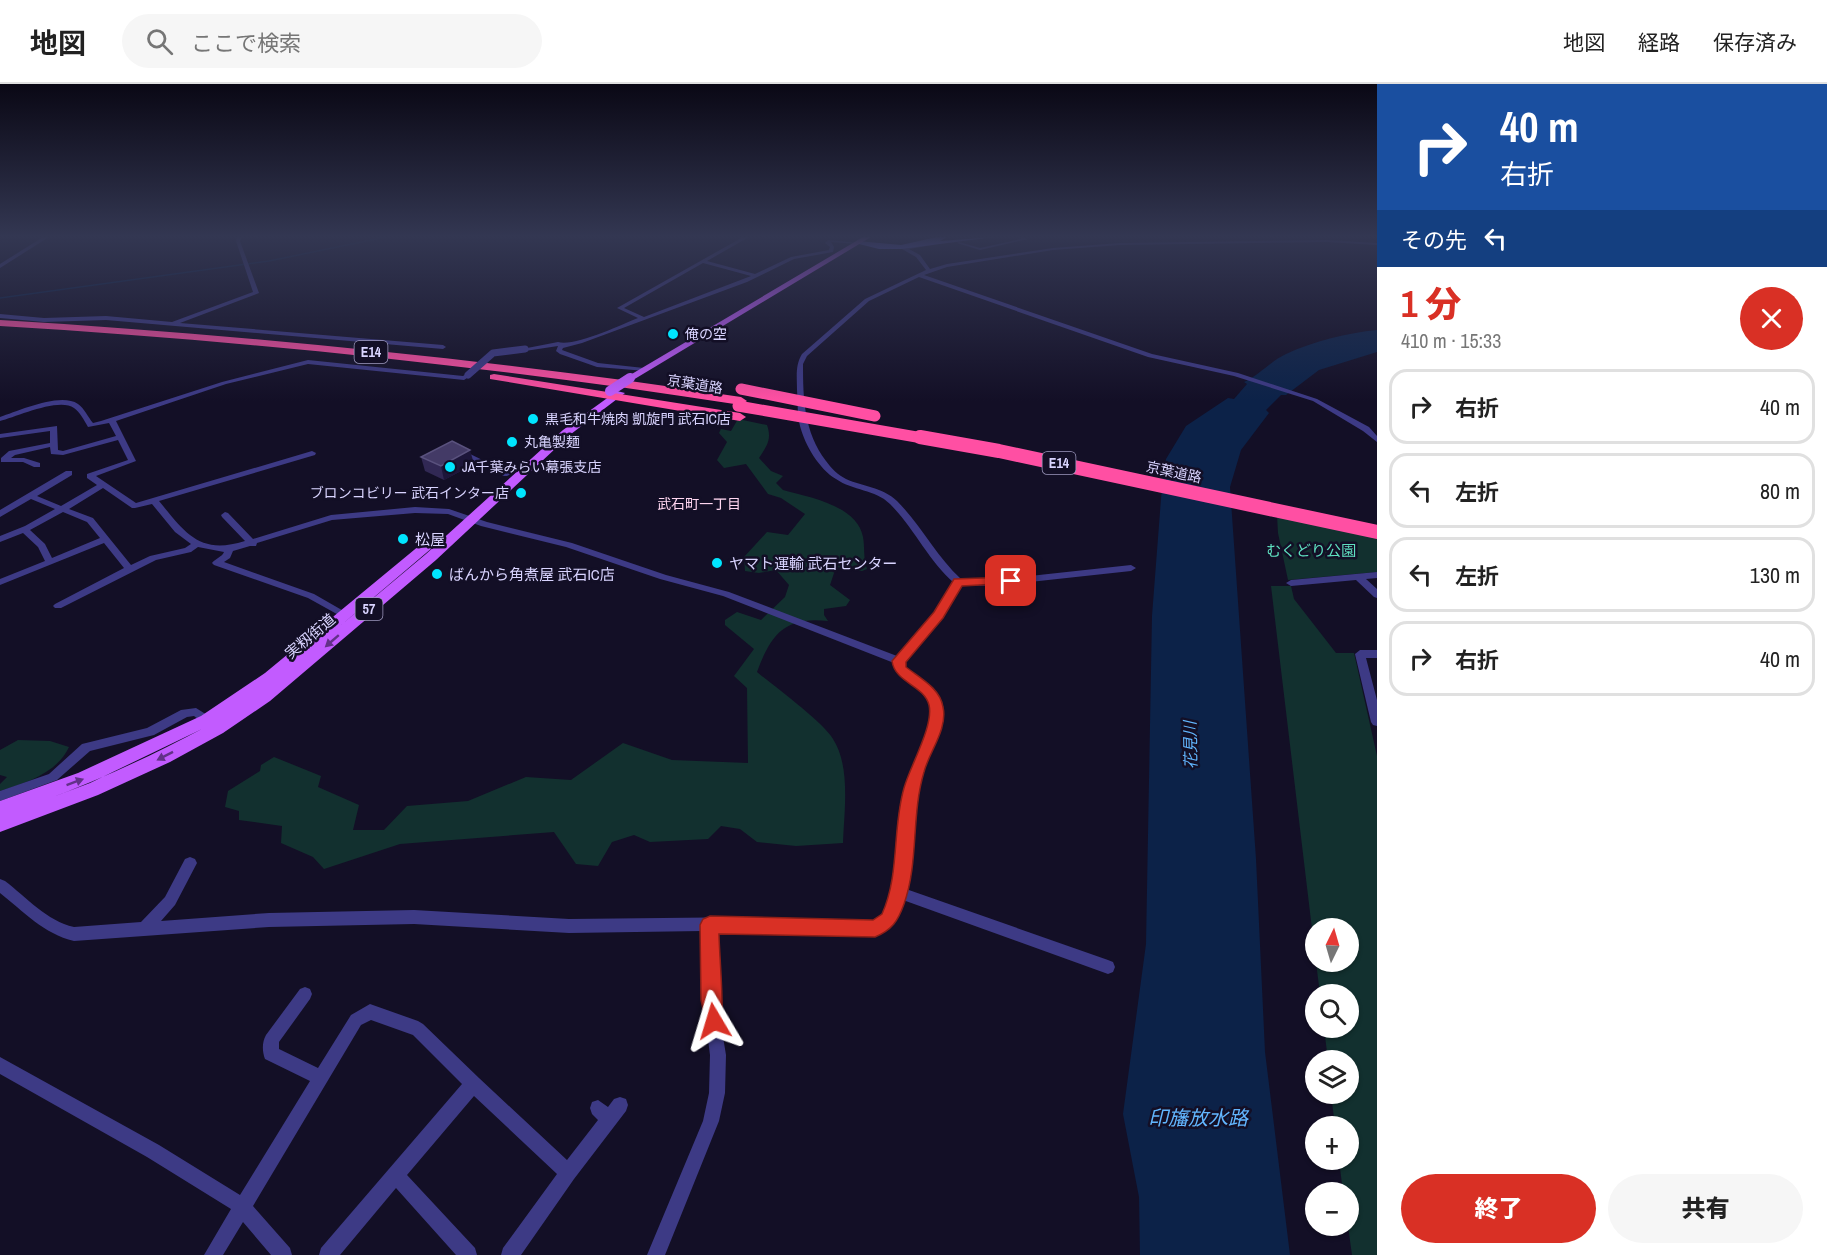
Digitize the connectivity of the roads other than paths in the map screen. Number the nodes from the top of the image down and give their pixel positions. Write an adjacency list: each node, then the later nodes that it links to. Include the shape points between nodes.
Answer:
1 (256, 292): 9 (street)
2 (650, 292): 7 (street, via 620,308)
3 (713, 292): 7 (street)
4 (780, 292): 15 (main road, 実籾街道 / 57)
5 (886, 292): 54 (street, via 867,300 804,355 800,374 806,432 832,474 892,501 938,564)
6 (973, 292): 20 (street, via 1150,356 1244,376 1294,393 1333,408)
7 (642, 318): 13 (street)
8 (0, 320): 9 (street, via 106,318); 11 (highway, 京葉道路 / E14)
9 (169, 325): 14 (street)
10 (0, 329): 11 (highway, 京葉道路 / E14)
11 (69, 329): 12 (highway, 京葉道路 / E14)
12 (266, 343): 15 (highway, via 426,351); 16 (highway); 17 (highway, 京葉道路 / E14)
13 (562, 346): 15 (street, via 562,353); 19 (street, bridge, via 493,353 464,378 308,362 231,381)
14 (443, 347)
15 (640, 375): 16 (main road, 実籾街道 / 57); 17 (highway)
16 (612, 394): 17 (highway); 31 (main road, 実籾街道 / 57, via 564,424); 39 (main road, 実籾街道 / 57)
17 (740, 403): 30 (highway, 京葉道路 / E14, bridge)
18 (0, 419): 19 (street, via 67,402 75,404 91,425)
19 (112, 421): 23 (street)
20 (1366, 429): 21 (street); 24 (street)
21 (1377, 429)
22 (0, 436): 25 (street, via 50,427 54,428)
23 (121, 437): 25 (street, via 63,453 54,452); 32 (street, via 132,461)
24 (1377, 440)
25 (54, 444): 28 (street, via 12,453)
26 (451, 447): 31 (street)
27 (312, 453): 35 (street)
28 (2, 460): 29 (street, via 24,460)
29 (37, 465)
30 (1101, 468): 40 (highway, 京葉道路 / E14); 42 (highway, 京葉道路 / E14, bridge)
31 (507, 474): 39 (main road, 実籾街道 / 57)
32 (90, 476): 33 (street); 34 (street, via 66,472)
33 (104, 484): 35 (street, via 130,504); 36 (street)
34 (30, 496): 36 (street); 37 (street)
35 (155, 502): 46 (street)
36 (62, 509): 41 (street); 44 (street, via 90,520)
37 (0, 514)
38 (225, 515): 45 (street)
39 (467, 518): 45 (street, via 441,510 415,510 331,518); 58 (main road, 実籾街道 / 57); 60 (street, via 726,594); 62 (main road, 実籾街道 / 57, one-way to 62, via 431,557 265,697)
40 (1377, 525)
41 (24, 529): 43 (street); 48 (street, via 42,546)
42 (1377, 532)
43 (0, 539)
44 (106, 539): 48 (street); 50 (street)
45 (253, 544): 47 (street)
46 (195, 545): 47 (street); 50 (street)
47 (229, 549): 58 (street, via 227,556 217,563 310,596)
48 (50, 562): 53 (street)
49 (1131, 568): 54 (street, via 993,583)
50 (130, 569): 57 (street)
51 (1377, 575): 52 (street)
52 (1359, 577): 55 (street); 56 (street)
53 (0, 582)
54 (959, 582): 60 (street, via 939,615)
55 (1291, 583)
56 (1377, 596)
57 (58, 606)
58 (344, 615): 62 (main road, 実籾街道 / 57)
59 (1377, 654): 61 (street, via 1360,654)
60 (899, 661): 68 (street, via 900,669 932,695 937,707 934,727 909,795)
61 (1377, 722)
62 (212, 724): 63 (street, via 196,712 185,713 150,732 86,747 53,777); 64 (main road, 実籾街道 / 57, one-way to 62); 65 (main road, 実籾街道 / 57, one-way to 65, via 164,757 92,790)
63 (0, 796)
64 (0, 809)
65 (0, 824)
66 (190, 863): 70 (street, via 171,898)
67 (0, 885): 70 (street, via 57,931 67,934)
68 (898, 892): 69 (street, via 888,920 875,928); 71 (street)
69 (710, 925): 70 (street, via 569,926 414,917); 85 (street, via 710,1000 718,1055 717,1093 711,1120)
70 (145, 928)
71 (1108, 967)
72 (305, 994): 74 (street, via 289,1005 271,1040 271,1053)
73 (0, 1065): 79 (street, via 153,1150)
74 (320, 1077): 75 (street, via 356,1020 370,1012 418,1029); 79 (street)
75 (473, 1084): 77 (street); 78 (street)
76 (620, 1105): 77 (street, via 604,1114)
77 (568, 1173): 84 (street)
78 (396, 1175): 82 (street); 83 (street)
79 (242, 1206): 80 (street); 81 (street)
80 (213, 1255)
81 (283, 1255)
82 (328, 1255)
83 (468, 1255)
84 (510, 1255)
85 (656, 1255)

